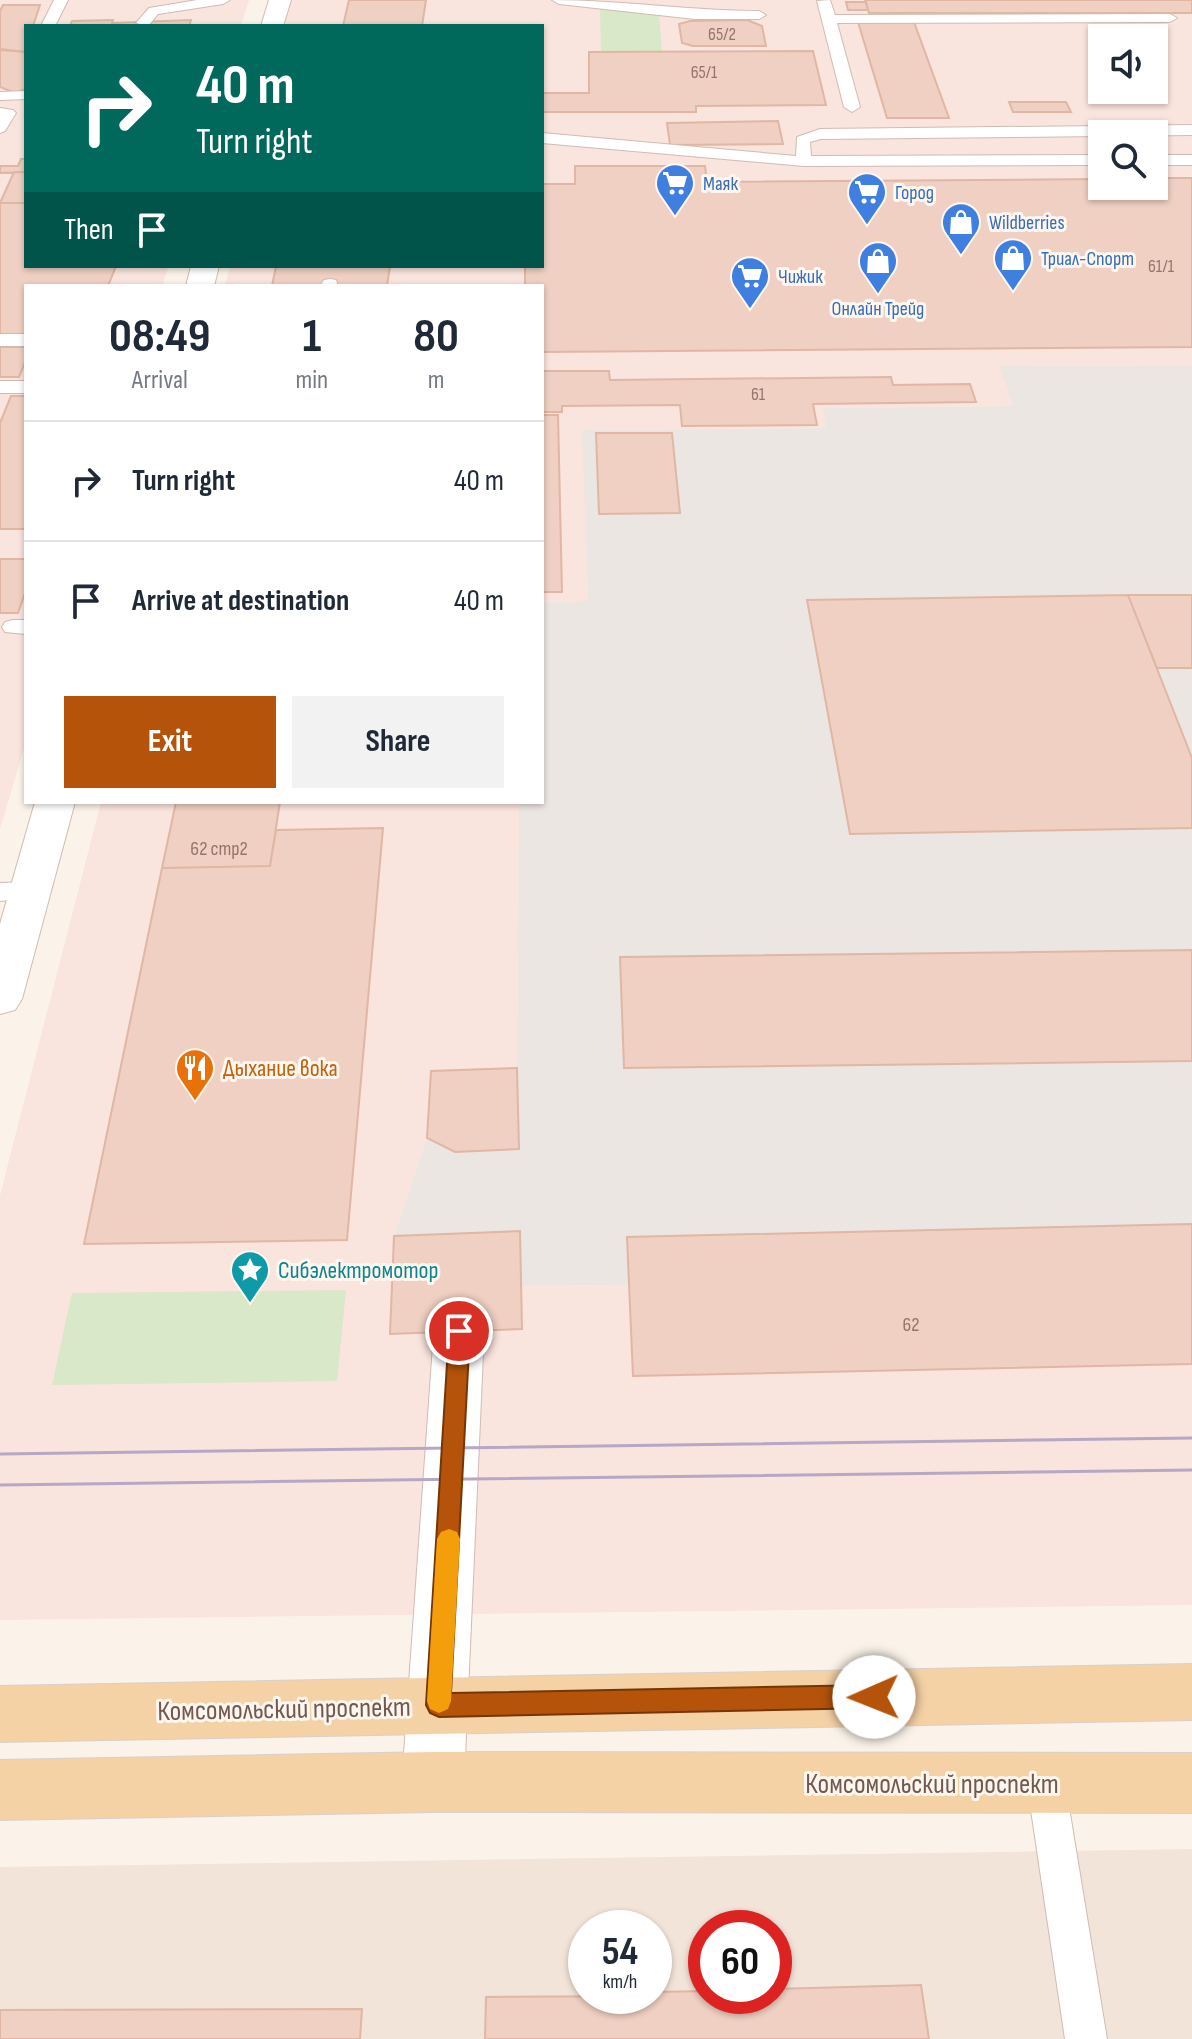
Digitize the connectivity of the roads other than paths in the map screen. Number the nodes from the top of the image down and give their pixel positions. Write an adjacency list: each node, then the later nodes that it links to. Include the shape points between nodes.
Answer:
1 (61, 0): 10 (lane)
2 (223, 0): 9 (lane, via 154,11)
3 (280, 0): 11 (street)
4 (559, 0): 6 (lane, via 695,15)
5 (824, 0): 8 (lane)
6 (759, 15)
7 (1170, 18): 8 (lane)
8 (829, 19): 14 (lane)
9 (143, 23)
10 (49, 24)
11 (273, 24)
12 (24, 95): 13 (lane)
13 (0, 96)
14 (852, 107)
15 (0, 113): 16 (lane, via 8,113)
16 (0, 128)
17 (1192, 130): 22 (lane, via 820,134 802,140)
18 (544, 138): 22 (lane)
19 (1088, 160): 22 (lane)
20 (1168, 160): 21 (lane)
21 (1192, 160)
22 (804, 161)
23 (0, 340): 24 (lane)
24 (24, 340)
25 (0, 387): 26 (lane)
26 (24, 387)
27 (54, 804): 28 (street)
28 (15, 892): 29 (street)
29 (0, 999)
30 (459, 1331): 32 (street)
31 (1192, 1692): 32 (main road, Комсомольский проспект)
32 (439, 1705): 33 (main road, Комсомольский проспект); 34 (street)
33 (0, 1714)
34 (433, 1782): 35 (main road, Комсомольский проспект); 37 (main road, Комсомольский проспект)
35 (1046, 1783): 36 (main road, Комсомольский проспект); 38 (lane)
36 (1192, 1783)
37 (0, 1790)
38 (1086, 2039)

